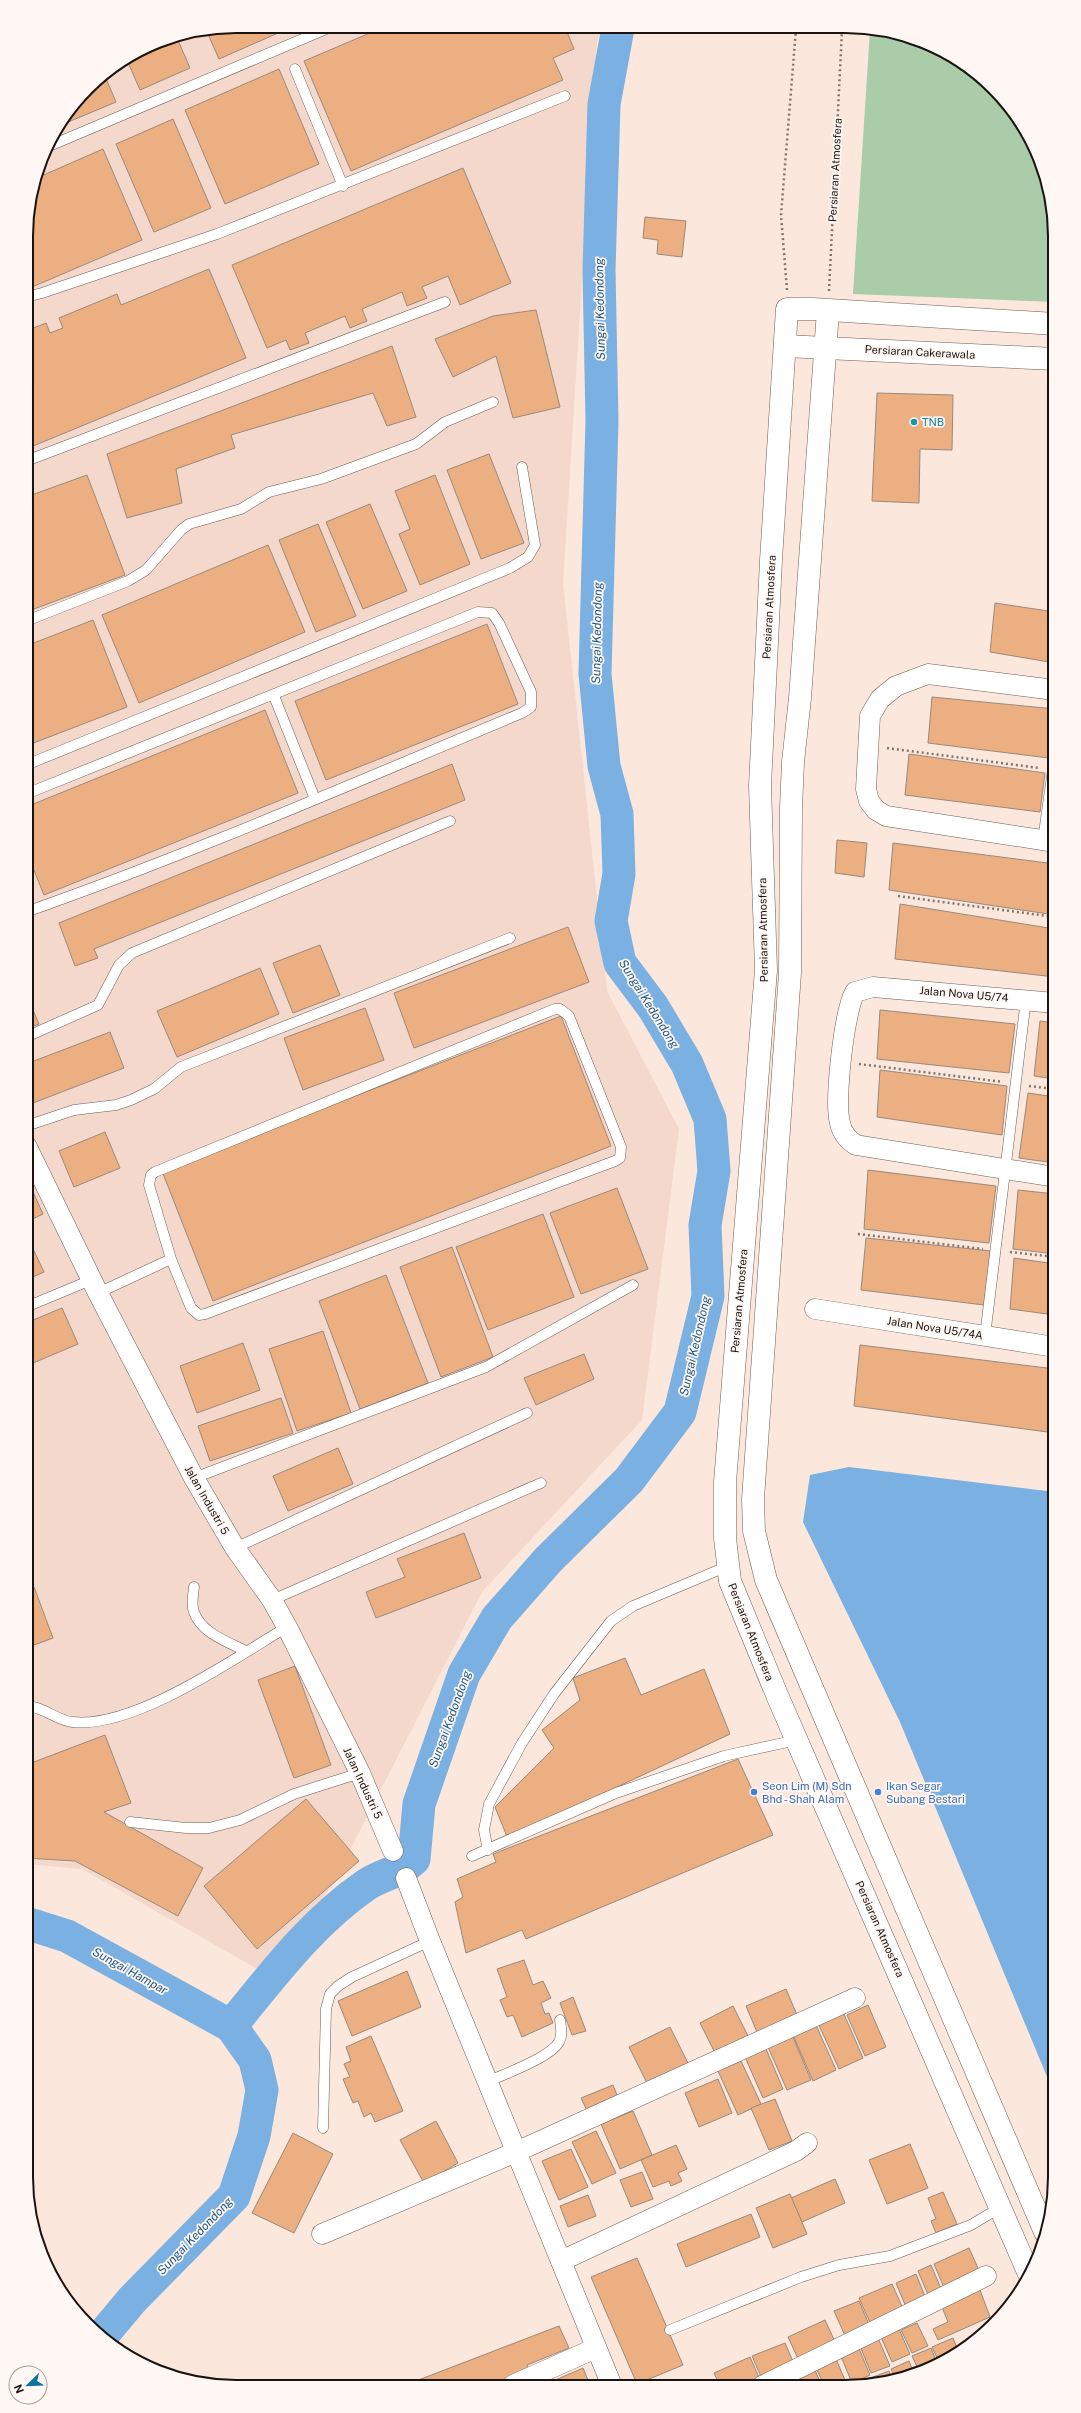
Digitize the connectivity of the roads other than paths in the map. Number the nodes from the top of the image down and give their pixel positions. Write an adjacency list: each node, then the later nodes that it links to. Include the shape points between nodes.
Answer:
1 (317, 33): 4 (lane)
2 (295, 69): 5 (lane)
3 (565, 96): 5 (lane)
4 (55, 144)
5 (343, 186): 6 (lane, via 218,234)
6 (33, 295)
7 (445, 302): 14 (lane)
8 (828, 311): 9 (street); 10 (street, Persiaran Atmosfera, via 787,309); 11 (street)
9 (1048, 324)
10 (785, 346): 11 (street, Persiaran Cakerawala); 44 (street, Persiaran Atmosfera, via 760,786 766,970 724,1482)
11 (825, 348): 12 (street, Persiaran Cakerawala); 65 (street, via 800,698 793,762 790,973 753,1499 754,1531 766,1580)
12 (1048, 359)
13 (493, 402): 16 (lane, via 445,422 416,444 327,477 270,492 230,513 189,524 146,570 128,581)
14 (33, 458)
15 (522, 467): 19 (lane, via 535,545 528,557 510,568)
16 (33, 618)
17 (1048, 689): 23 (street, via 928,674 896,686 880,699 870,716 866,789 869,801 876,810 886,816)
18 (274, 696): 20 (lane); 21 (lane); 21 (lane, via 484,611 492,614 499,623 531,692 530,707 522,713)
19 (33, 762)
20 (33, 791)
21 (315, 799): 24 (lane)
22 (450, 821): 28 (lane, via 132,953 119,965 98,1005)
23 (1048, 841)
24 (33, 910)
25 (510, 938): 29 (lane, via 181,1067 154,1089 131,1100 116,1105 74,1110)
26 (1026, 999): 27 (street, Jalan Nova U5/74); 31 (lane); 31 (street, Jalan Nova U5/74, via 873,987 855,992 849,1002 844,1023 838,1113 848,1140 856,1145)
27 (1048, 1002)
28 (33, 1034)
29 (33, 1124)
30 (33, 1164): 35 (street, Jalan Industri 5)
31 (1005, 1169): 32 (street); 38 (lane)
32 (1048, 1176)
33 (171, 1259): 33 (lane, via 149,1185 151,1175 155,1172 555,1010 560,1009 569,1016 621,1147 620,1158 615,1162 205,1314 199,1314 191,1308); 35 (lane)
34 (633, 1285): 41 (lane, via 486,1366)
35 (95, 1287): 36 (lane); 41 (street, Jalan Industri 5)
36 (33, 1304)
37 (815, 1309): 38 (street, Jalan Nova U5/74A)
38 (986, 1336): 39 (street, Jalan Nova U5/74A)
39 (1048, 1346)
40 (527, 1413): 43 (lane)
41 (194, 1478): 43 (street, Jalan Industri 5)
42 (541, 1483): 46 (lane)
43 (235, 1548): 46 (street, Jalan Industri 5)
44 (728, 1566): 50 (street, Persiaran Atmosfera, via 730,1581); 53 (lane, via 633,1606 611,1620 554,1694 522,1743 493,1797 484,1830)
45 (194, 1587): 48 (lane, via 193,1612 198,1620 210,1632)
46 (272, 1600): 47 (street, Jalan Industri 5)
47 (287, 1628): 48 (lane); 51 (street, Jalan Industri 5)
48 (246, 1651): 49 (lane, via 131,1714 106,1720 71,1722)
49 (33, 1708)
50 (797, 1740): 53 (lane, via 724,1756 616,1793); 64 (street, Persiaran Atmosfera)
51 (360, 1773): 52 (lane, via 294,1794 240,1820 209,1828); 54 (street, Jalan Industri 5)
52 (130, 1822)
53 (488, 1850): 55 (lane)
54 (393, 1851)
55 (472, 1856)
56 (406, 1878): 57 (street)
57 (430, 1941): 60 (street); 61 (lane, via 352,1977 330,1994 326,2009)
58 (856, 1998): 63 (street)
59 (560, 2020): 60 (lane, via 562,2031 554,2048)
60 (487, 2082): 63 (street)
61 (323, 2128)
62 (807, 2143): 67 (street, via 796,2151)
63 (516, 2152): 66 (street); 67 (street)
64 (1001, 2207): 68 (street, Persiaran Atmosfera); 70 (lane, via 971,2225 890,2256 839,2265 801,2277)
65 (1042, 2225)
66 (322, 2234)
67 (561, 2261): 71 (street)
68 (1027, 2267)
69 (986, 2276): 74 (street)
70 (670, 2330)
71 (596, 2348): 72 (street); 73 (street)
72 (524, 2380)
73 (609, 2380)
74 (774, 2380)

